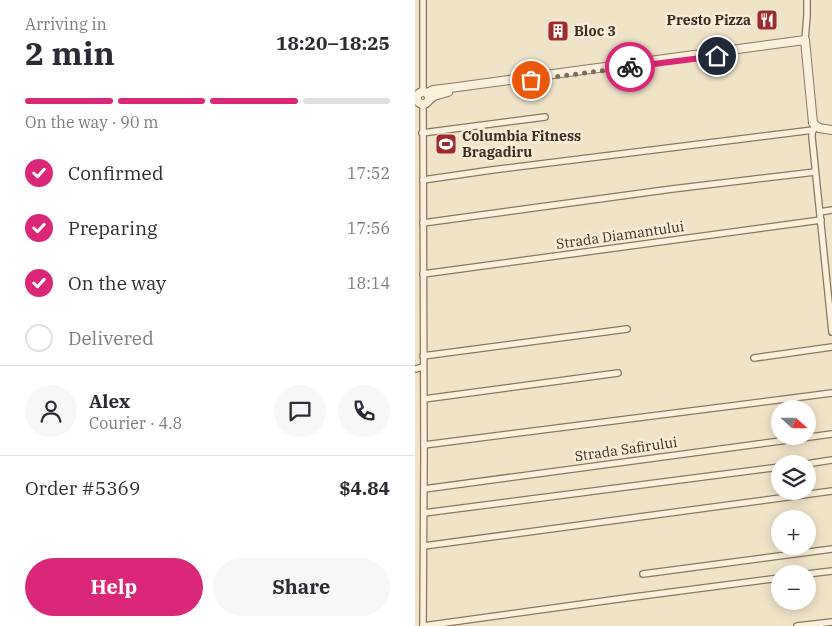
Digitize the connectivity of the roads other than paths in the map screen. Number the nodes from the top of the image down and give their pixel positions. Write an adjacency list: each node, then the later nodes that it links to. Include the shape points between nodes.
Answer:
1 (423, 0): 4 (street)
2 (807, 0): 3 (street)
3 (805, 43): 4 (street, via 433,90); 6 (street)
4 (422, 98): 8 (street)
5 (545, 117): 8 (street)
6 (814, 128): 7 (street); 9 (street, via 811,137); 10 (street)
7 (832, 130)
8 (422, 133): 10 (street)
9 (815, 172): 12 (street); 14 (street, via 672,188)
10 (423, 180): 14 (street)
11 (832, 210): 12 (street)
12 (820, 212): 13 (street)
13 (821, 220): 15 (street, Strada Diamantului); 16 (street)
14 (423, 223): 15 (street)
15 (423, 274): 20 (street)
16 (830, 288): 18 (street)
17 (627, 329): 20 (street)
18 (832, 332)
19 (832, 347): 21 (street)
20 (423, 356): 22 (street)
21 (754, 358)
22 (423, 367): 23 (street); 26 (street)
23 (415, 369)
24 (618, 373): 26 (street)
25 (832, 393): 28 (street)
26 (424, 399): 28 (street)
27 (832, 434): 32 (street, Strada Safirului)
28 (424, 445): 32 (street)
29 (832, 460): 30 (street)
30 (816, 462)
31 (771, 468): 34 (street)
32 (424, 489): 34 (street)
33 (832, 491): 35 (street)
34 (424, 513): 35 (street)
35 (424, 546): 42 (street)
36 (832, 549): 39 (street)
37 (832, 571): 38 (street)
38 (816, 573)
39 (643, 574)
40 (771, 579): 42 (street)
41 (832, 622): 43 (street)
42 (423, 626)
43 (797, 626)

